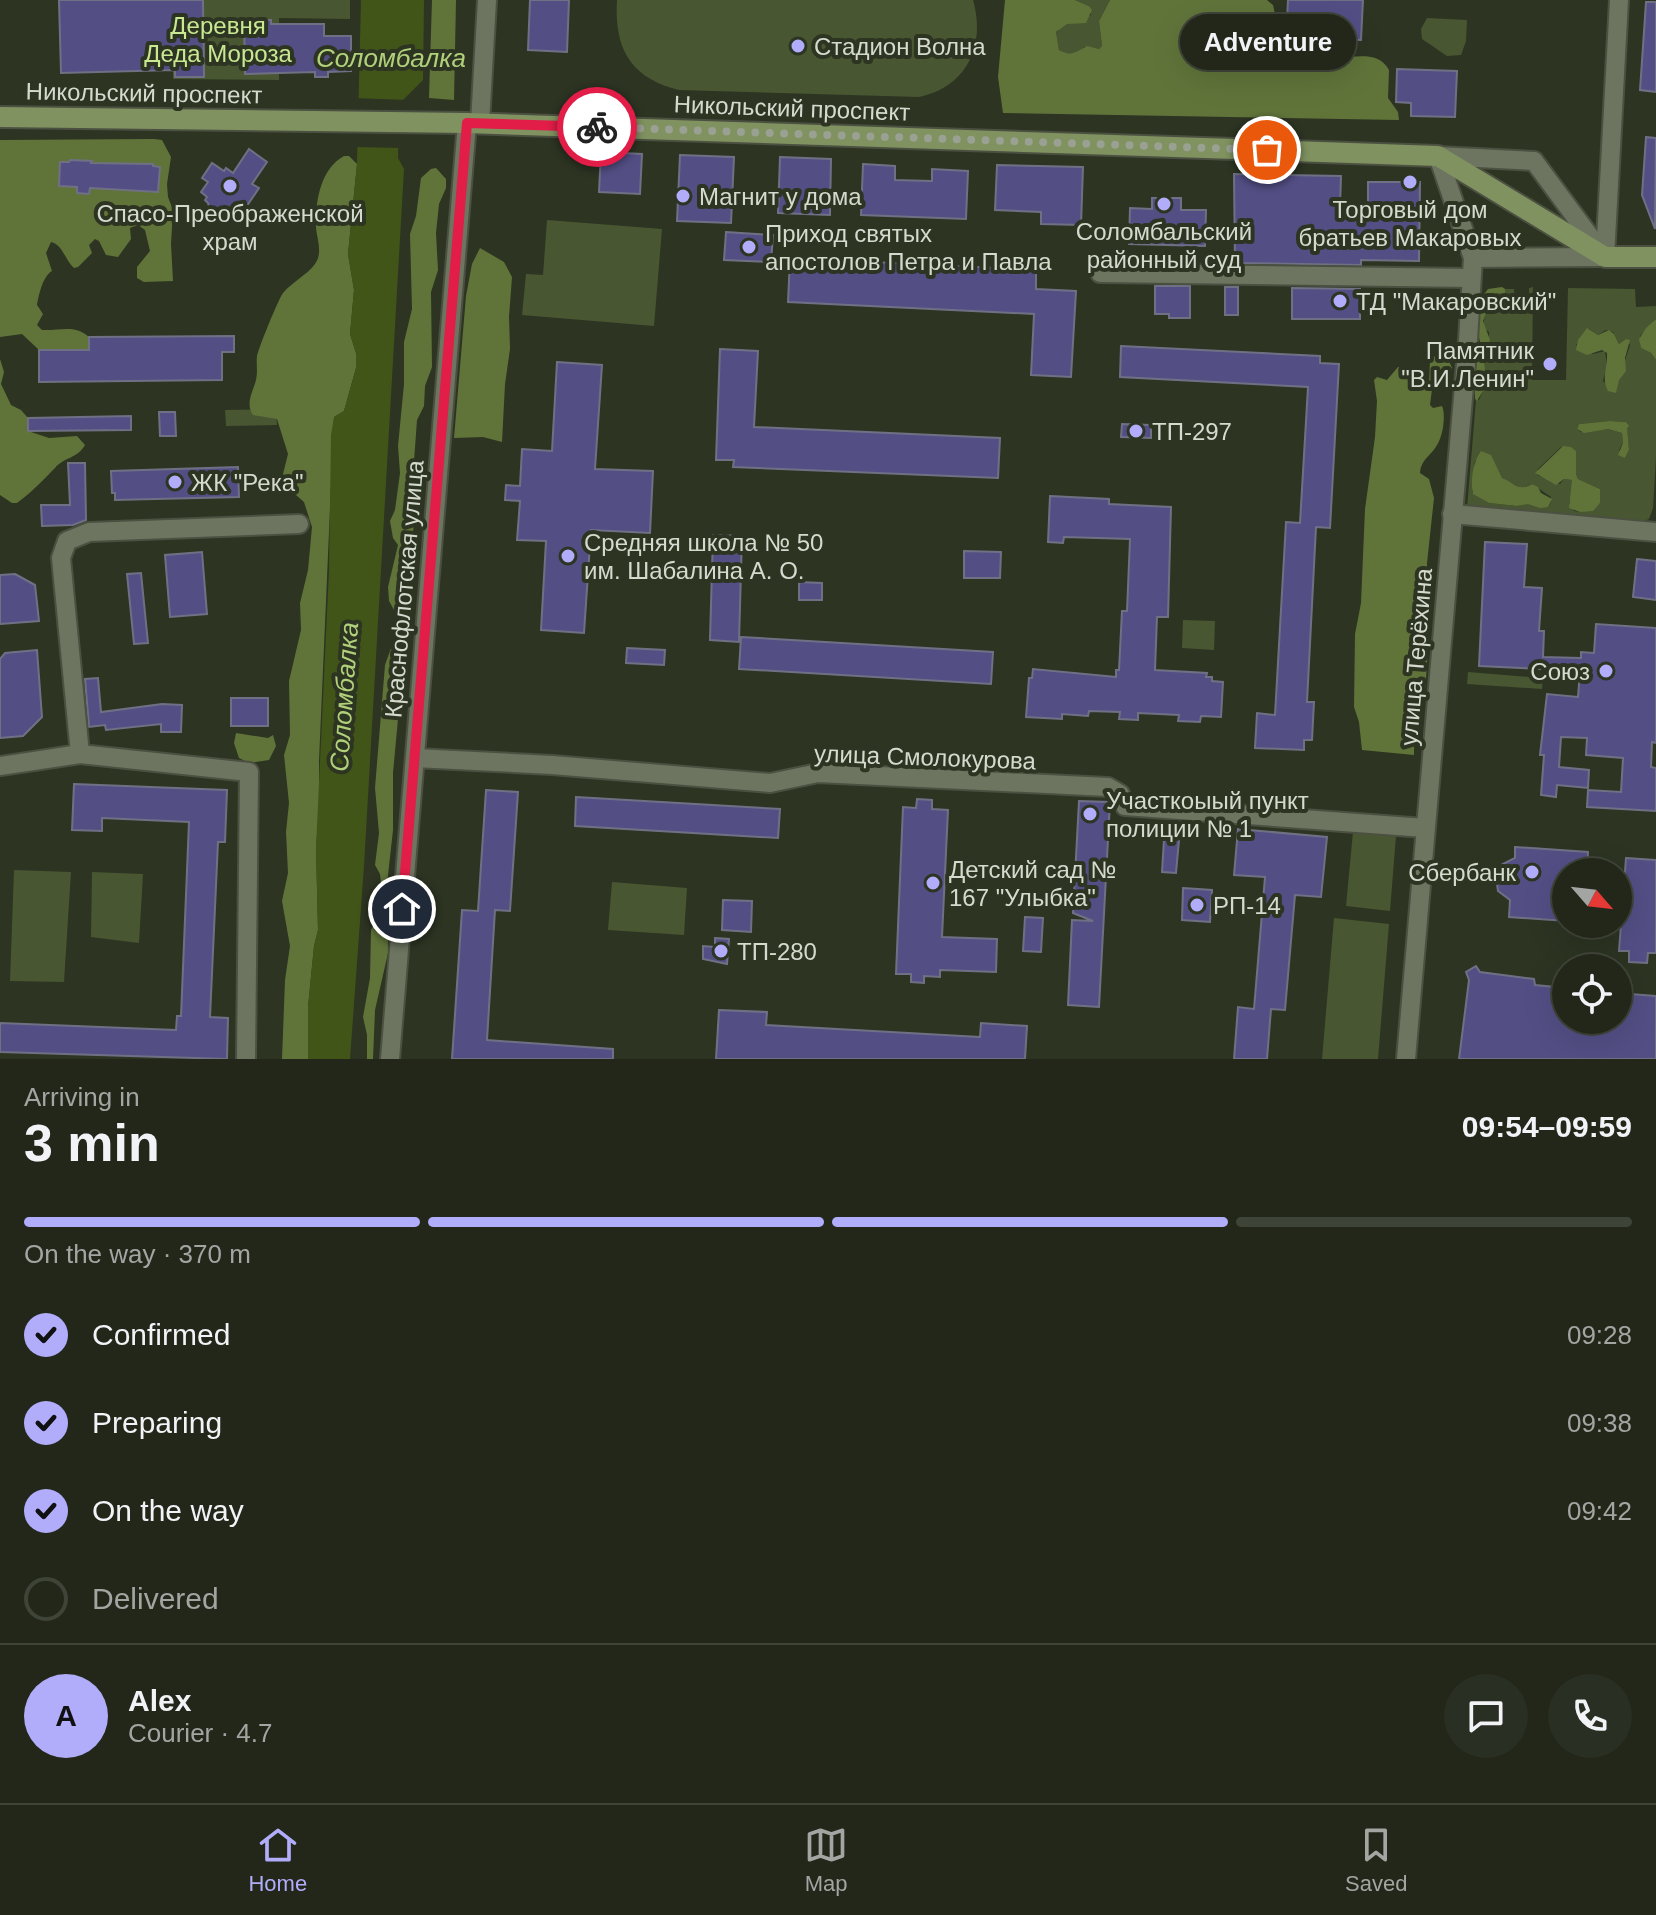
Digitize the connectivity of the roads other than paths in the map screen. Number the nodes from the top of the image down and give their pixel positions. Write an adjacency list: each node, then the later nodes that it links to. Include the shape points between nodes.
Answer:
1 (487, 0): 4 (street, Краснофлотская улица)
2 (1619, 0): 6 (street)
3 (0, 117): 4 (main road, Никольский проспект)
4 (474, 123): 5 (main road, Никольский проспект); 15 (street, Краснофлотская улица)
5 (1438, 156): 6 (main road); 6 (street, via 1534,161); 8 (street)
6 (1605, 257): 7 (main road); 8 (street)
7 (1656, 257)
8 (1473, 258): 10 (street, улица Терёхина)
9 (1100, 273): 10 (street)
10 (1471, 278): 11 (street, улица Терёхина)
11 (1452, 514): 13 (street); 17 (street, улица Терёхина)
12 (299, 524): 14 (street, via 89,532 67,541 61,558)
13 (1656, 532)
14 (80, 754): 16 (street); 18 (street, via 249,772)
15 (415, 758): 17 (street, улица Смолокурова, via 770,783 828,773 1108,787 1120,794 1125,806); 19 (street, Краснофлотская улица)
16 (0, 766)
17 (1425, 828): 20 (street, улица Терёхина)
18 (246, 1059)
19 (390, 1059)
20 (1406, 1059)

